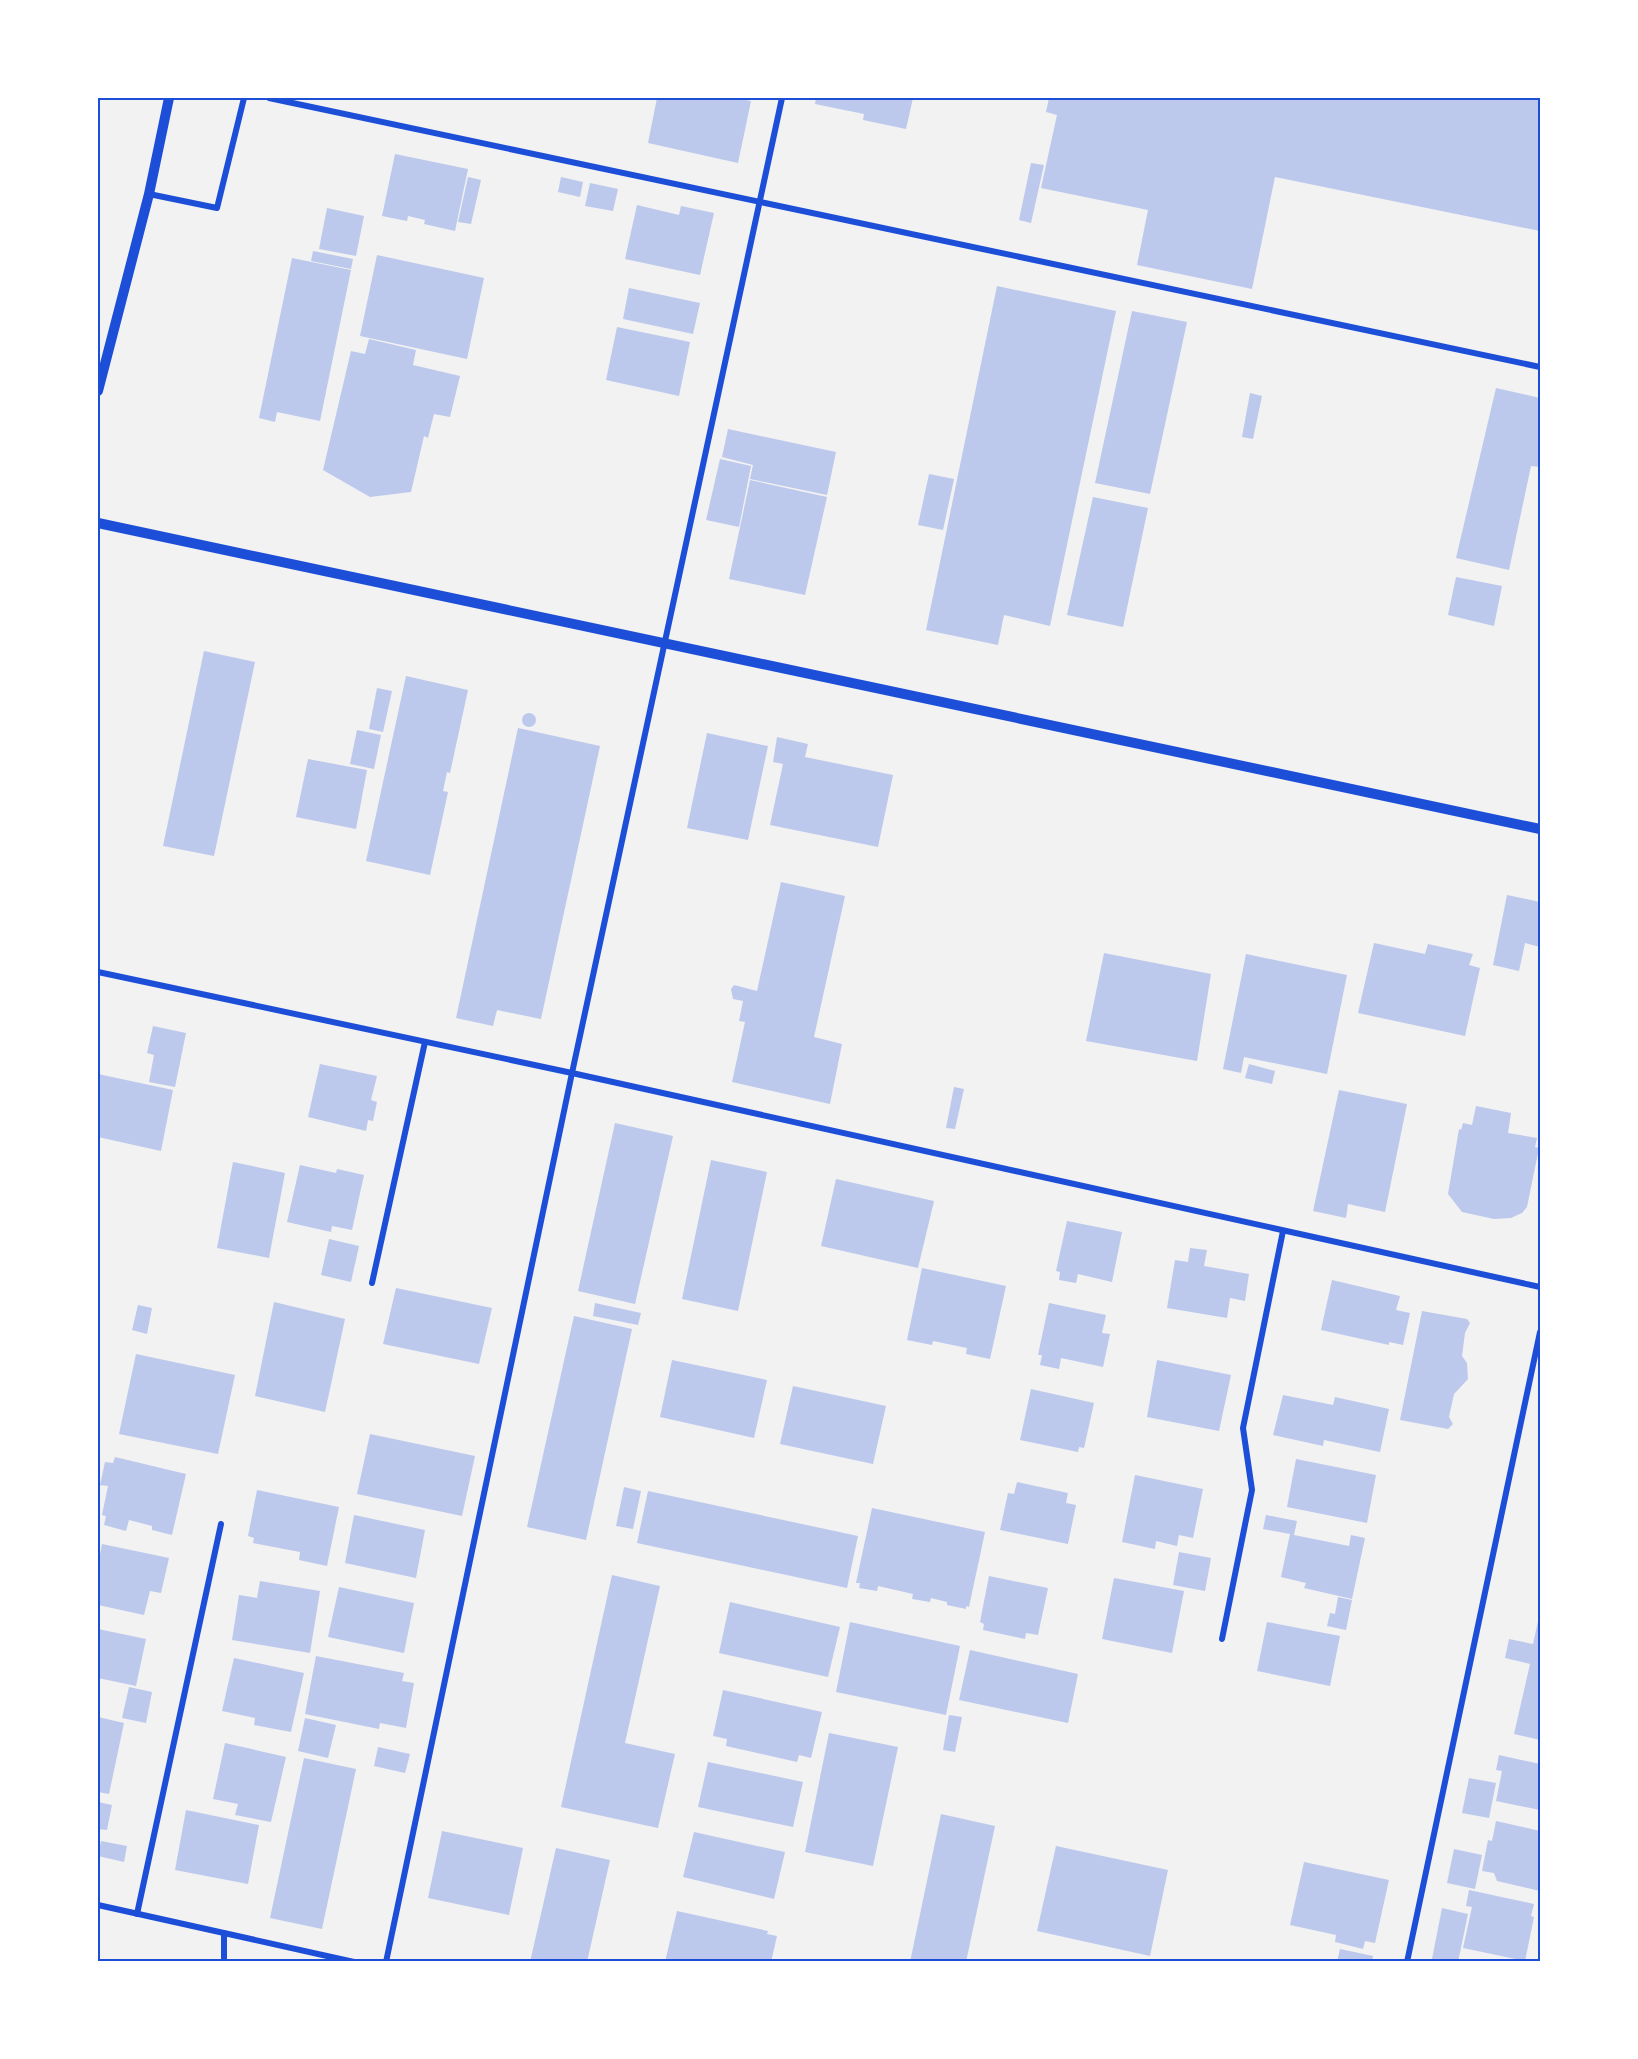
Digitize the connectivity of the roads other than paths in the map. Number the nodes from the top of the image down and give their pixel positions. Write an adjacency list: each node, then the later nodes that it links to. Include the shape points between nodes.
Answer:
1 (169, 98): 5 (street)
2 (244, 98): 5 (street, via 217,208)
3 (269, 98): 6 (street)
4 (782, 98): 6 (street)
5 (148, 194): 8 (street)
6 (760, 202): 7 (street); 10 (street)
7 (1540, 367)
8 (98, 391)
9 (98, 524): 10 (street)
10 (665, 645): 11 (street); 14 (street)
11 (1540, 829)
12 (98, 972): 13 (street)
13 (425, 1042): 14 (street); 16 (street)
14 (572, 1073): 15 (street); 26 (street)
15 (1283, 1231): 17 (street); 20 (street, via 1243,1428 1252,1490)
16 (372, 1283)
17 (1540, 1287)
18 (1540, 1332): 27 (street)
19 (221, 1524): 22 (street)
20 (1222, 1639)
21 (98, 1905): 22 (street)
22 (137, 1914): 23 (street)
23 (224, 1933): 24 (street); 25 (street)
24 (224, 1962)
25 (354, 1962)
26 (386, 1962)
27 (1407, 1962)

